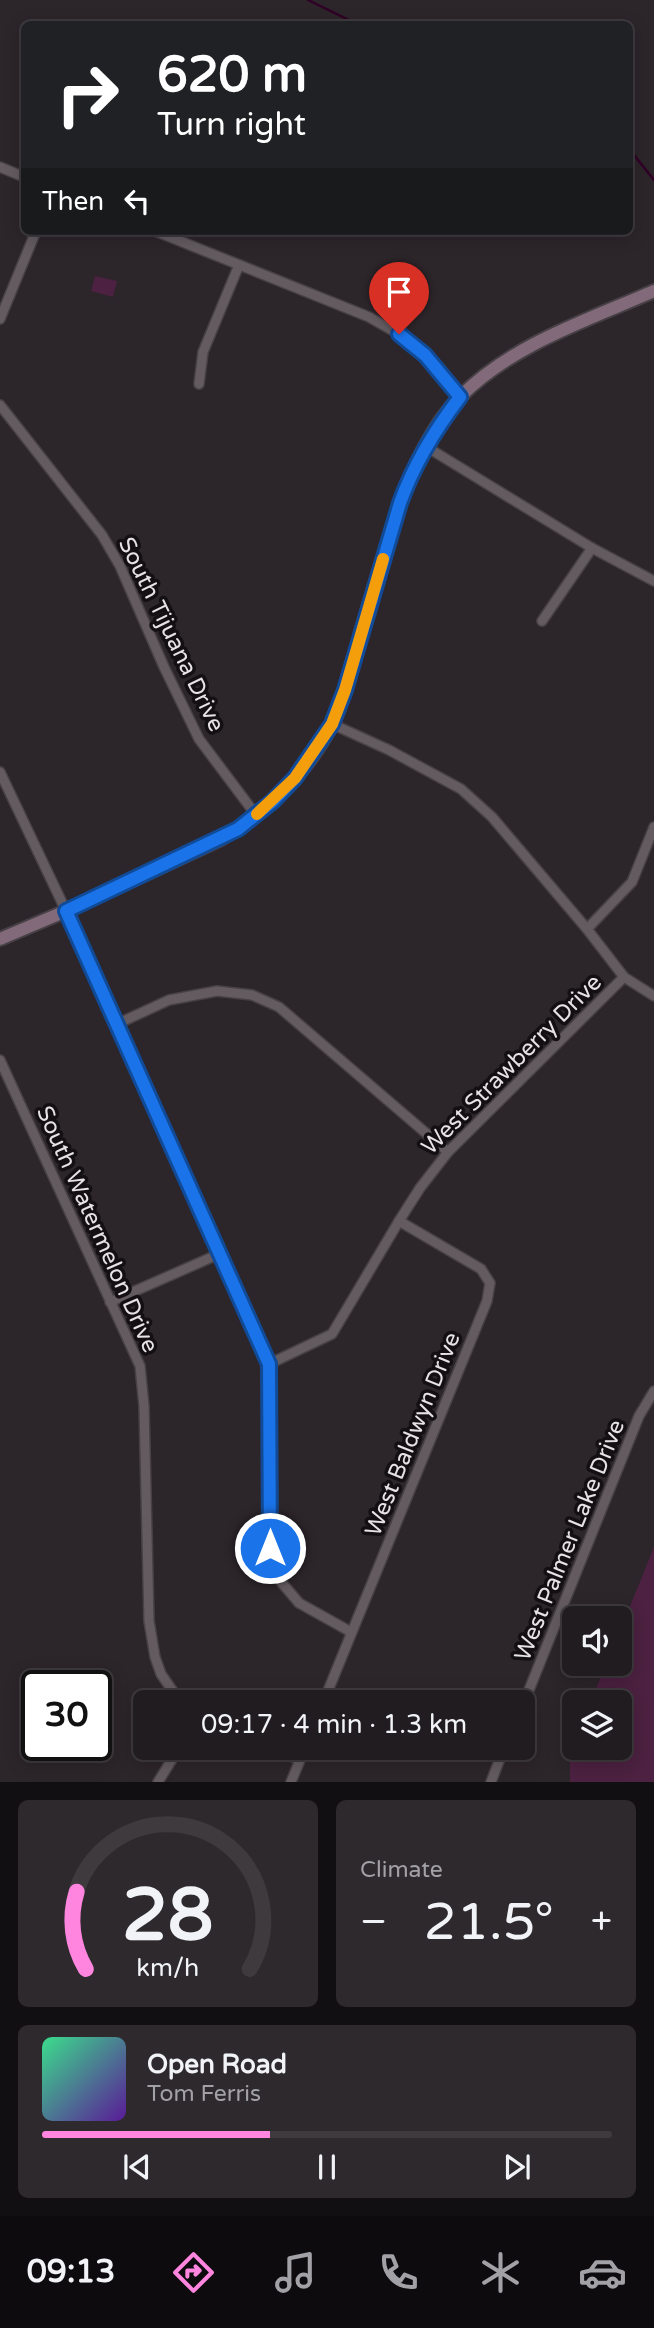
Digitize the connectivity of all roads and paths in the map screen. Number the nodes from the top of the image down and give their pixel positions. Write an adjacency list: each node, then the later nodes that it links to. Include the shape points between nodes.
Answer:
1 (0, 167): 2 (street)
2 (21, 176)
3 (34, 235): 7 (street)
4 (165, 235): 5 (street)
5 (239, 265): 8 (street, via 203,352); 9 (street, via 369,317 399,334 425,355)
6 (654, 290): 9 (street, via 522,351)
7 (0, 319)
8 (199, 384)
9 (460, 397): 11 (street)
10 (0, 405): 17 (street, South Tijuana Drive, via 102,535 199,739)
11 (425, 446): 12 (street); 15 (street, via 400,503)
12 (592, 548): 13 (street); 14 (street)
13 (654, 581)
14 (542, 621)
15 (332, 724): 17 (street, via 295,778); 20 (street, via 461,789 492,817)
16 (0, 772): 19 (street)
17 (256, 815): 19 (street, via 220,838)
18 (654, 827): 20 (street, via 632,881)
19 (66, 911): 21 (street); 24 (street)
20 (587, 929): 22 (street)
21 (0, 939)
22 (624, 977): 23 (street); 26 (street, West Strawberry Drive)
23 (654, 996)
24 (117, 1024): 26 (street, via 169,1000 217,992 252,995 279,1007); 28 (street)
25 (0, 1060): 29 (street, South Watermelon Drive)
26 (448, 1152): 27 (street, West Strawberry Drive)
27 (399, 1221): 30 (street, West Strawberry Drive, via 332,1334); 32 (street, West Baldwyn Drive, via 481,1269 490,1283 487,1301)
28 (219, 1254): 29 (street); 30 (street)
29 (110, 1303): 33 (street, South Watermelon Drive, via 140,1366 149,1621 155,1657)
30 (269, 1364): 32 (street, via 270,1548 282,1583 299,1603)
31 (654, 1391): 35 (street, West Palmer Lake Drive, via 639,1416)
32 (351, 1632): 34 (street, West Baldwyn Drive)
33 (172, 1690)
34 (328, 1690)
35 (529, 1690)
36 (172, 1760): 39 (street)
37 (300, 1760): 40 (street)
38 (499, 1760): 41 (street)
39 (158, 1782)
40 (291, 1782)
41 (491, 1782)

